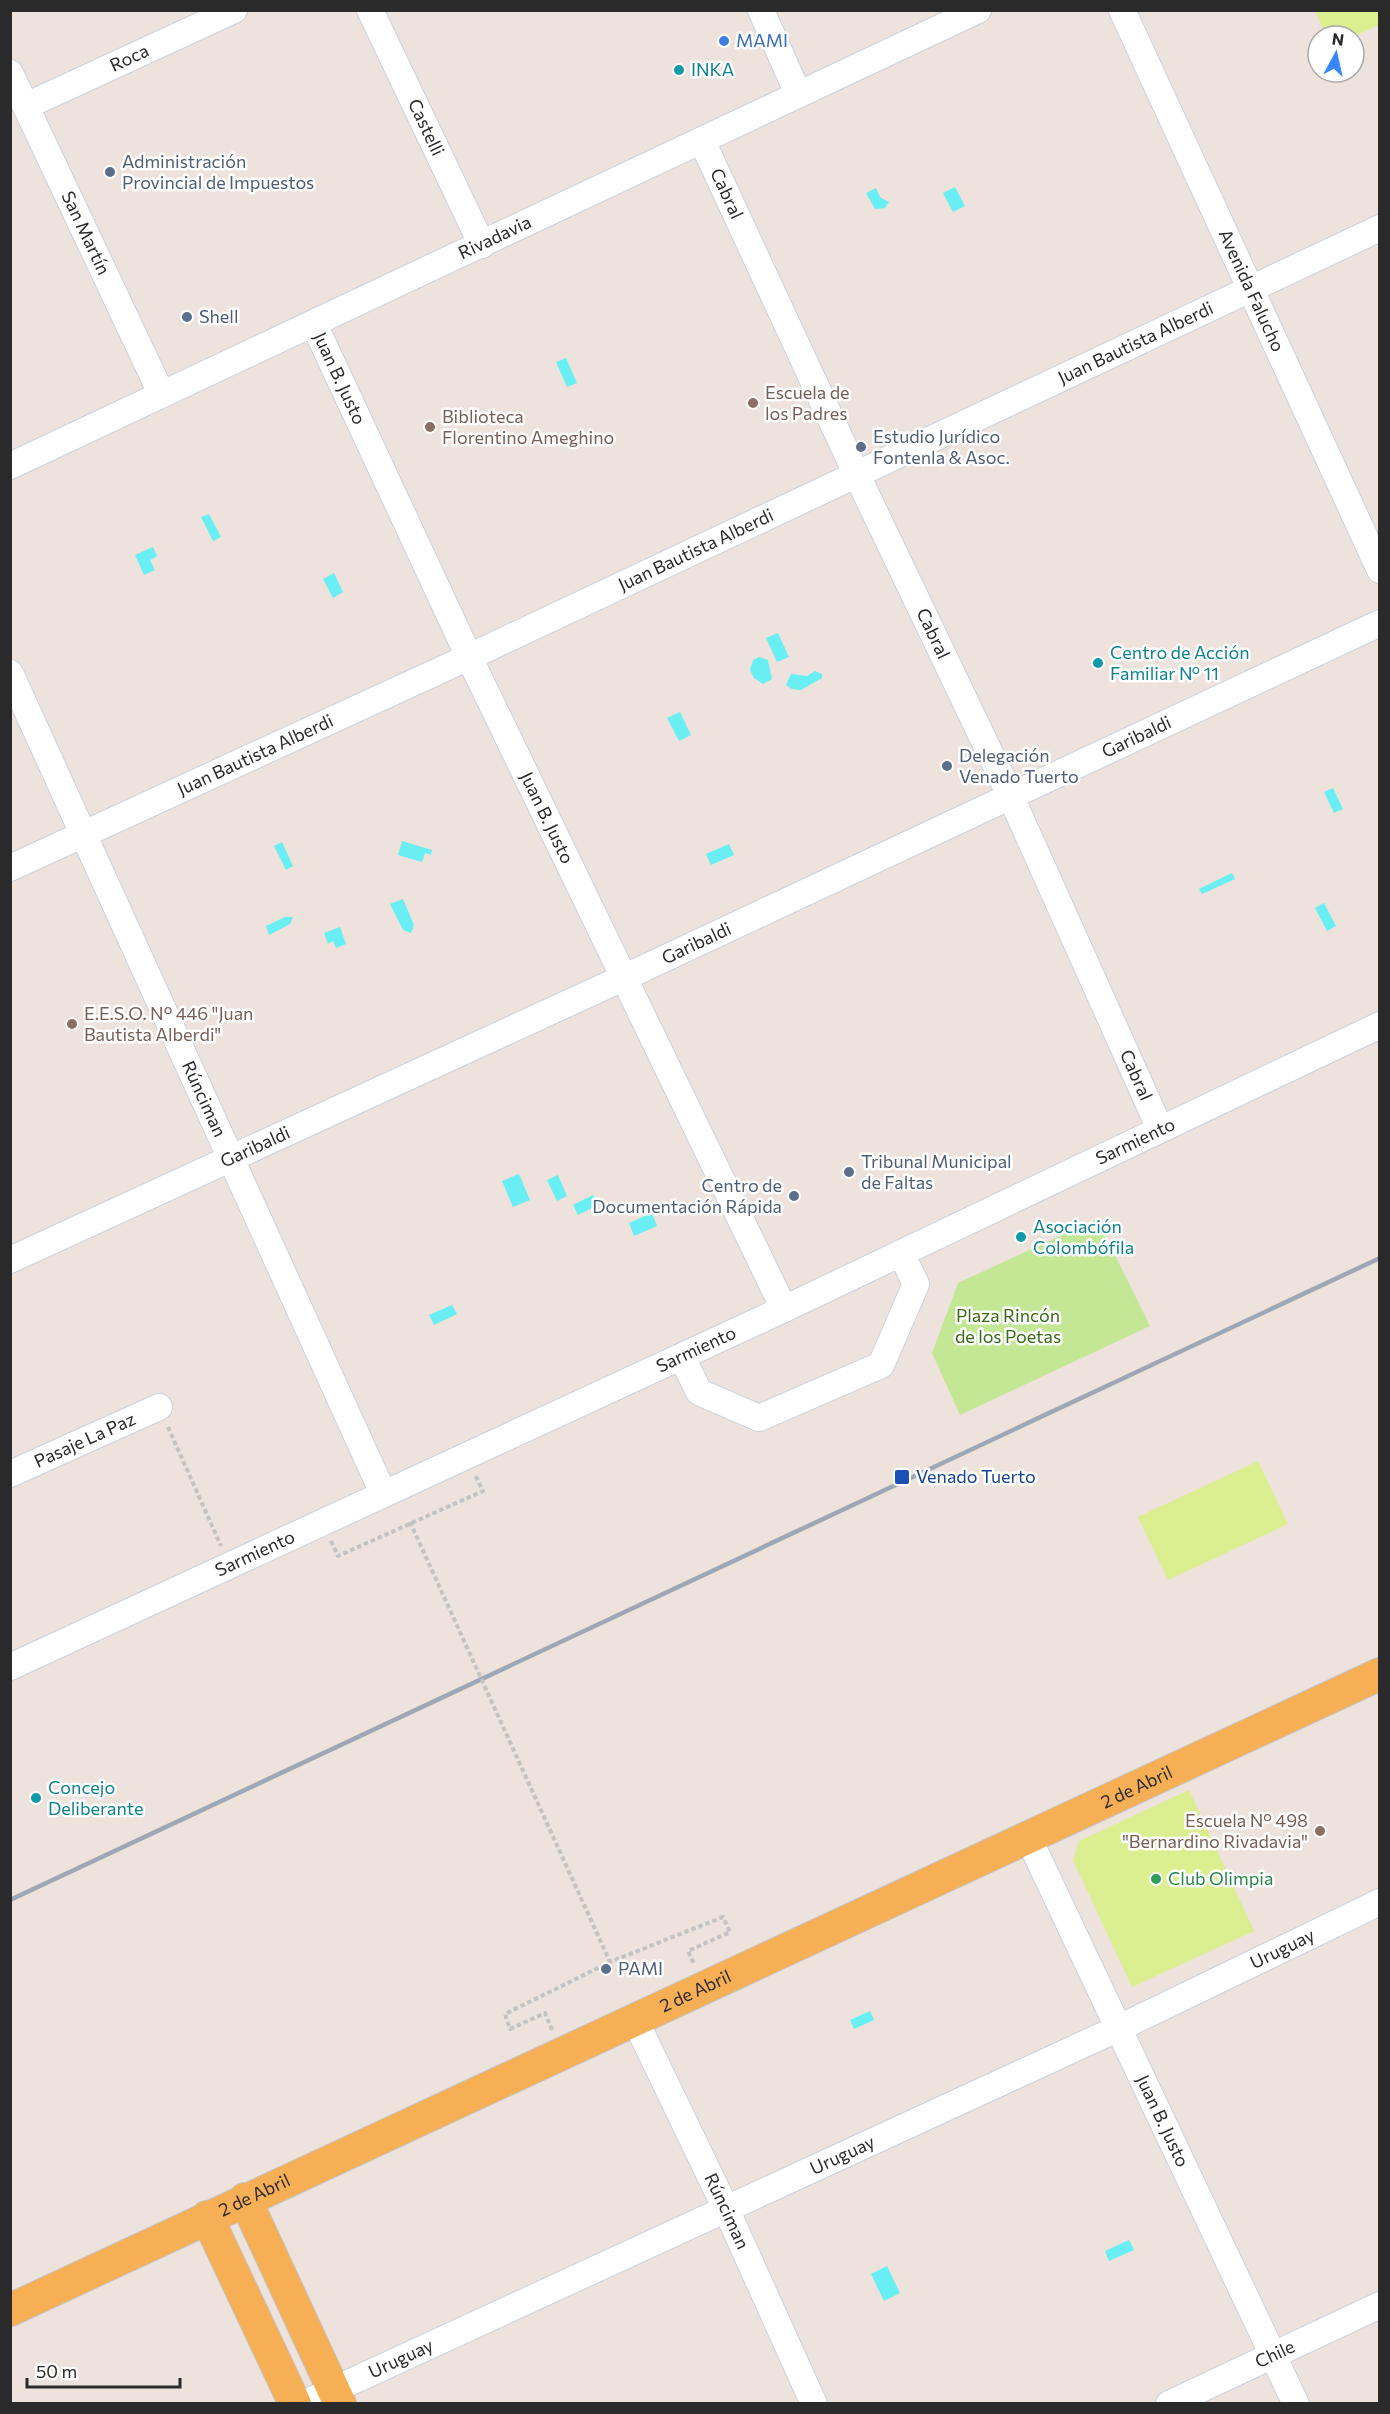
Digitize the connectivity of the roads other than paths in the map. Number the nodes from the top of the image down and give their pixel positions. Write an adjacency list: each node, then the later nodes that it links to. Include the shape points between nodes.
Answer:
1 (234, 10): 8 (street, Roca)
2 (370, 10): 11 (street, Castelli)
3 (760, 10): 7 (street)
4 (978, 10): 7 (street, Rivadavia)
5 (1122, 10): 12 (street, Avenida Falucho)
6 (10, 73): 8 (street, San Martín)
7 (798, 94): 9 (street, Rivadavia)
8 (26, 106): 14 (street, San Martín)
9 (702, 141): 11 (street, Rivadavia); 16 (street, Cabral)
10 (1380, 228): 12 (street, Juan Bautista Alberdi)
11 (482, 245): 13 (street, Rivadavia)
12 (1250, 290): 16 (street, Juan Bautista Alberdi); 17 (street, Avenida Falucho)
13 (314, 324): 14 (street, Rivadavia); 19 (street, Juan B. Justo)
14 (161, 393): 15 (street, Rivadavia)
15 (10, 466)
16 (856, 473): 19 (street, Juan Bautista Alberdi); 21 (street, Cabral)
17 (1380, 570)
18 (1380, 623): 21 (street, Garibaldi)
19 (469, 657): 22 (street, Juan Bautista Alberdi); 24 (street, Juan B. Justo)
20 (10, 673): 22 (street, Rúnciman)
21 (1011, 797): 24 (street, Garibaldi); 26 (street, Cabral)
22 (82, 835): 23 (street, Juan Bautista Alberdi); 27 (street, Rúnciman)
23 (10, 868)
24 (623, 978): 27 (street, Garibaldi); 30 (street, Juan B. Justo)
25 (1380, 1025): 26 (street, Sarmiento)
26 (1160, 1129): 28 (street, Sarmiento)
27 (232, 1158): 29 (street, Garibaldi); 34 (street, Rúnciman)
28 (901, 1253): 30 (street, Sarmiento); 31 (street, via 916,1284 881,1365 759,1418 699,1392)
29 (10, 1260)
30 (784, 1309): 31 (street, Sarmiento)
31 (681, 1357): 34 (street, Sarmiento)
32 (159, 1407): 33 (street, Pasaje La Paz)
33 (10, 1474)
34 (384, 1493): 35 (street, Sarmiento)
35 (10, 1667)
36 (1380, 1674): 37 (main road, 2 de Abril)
37 (1029, 1839): 39 (main road, 2 de Abril); 40 (street, Juan B. Justo)
38 (1380, 1902): 40 (street, Uruguay)
39 (635, 2020): 41 (main road, 2 de Abril); 42 (street, Rúnciman)
40 (1119, 2028): 42 (street, Uruguay); 46 (street, Juan B. Justo)
41 (245, 2199): 43 (main road, 2 de Abril); 47 (main road)
42 (726, 2209): 47 (street, Uruguay); 50 (street, Rúnciman)
43 (207, 2217): 45 (main road, 2 de Abril); 48 (main road)
44 (1380, 2305): 46 (street, Chile)
45 (10, 2310)
46 (1274, 2356): 51 (street, Chile); 52 (street, Juan B. Justo)
47 (337, 2396): 49 (street, Uruguay)
48 (295, 2403)
49 (303, 2403)
50 (814, 2403)
51 (1169, 2403)
52 (1296, 2403)

